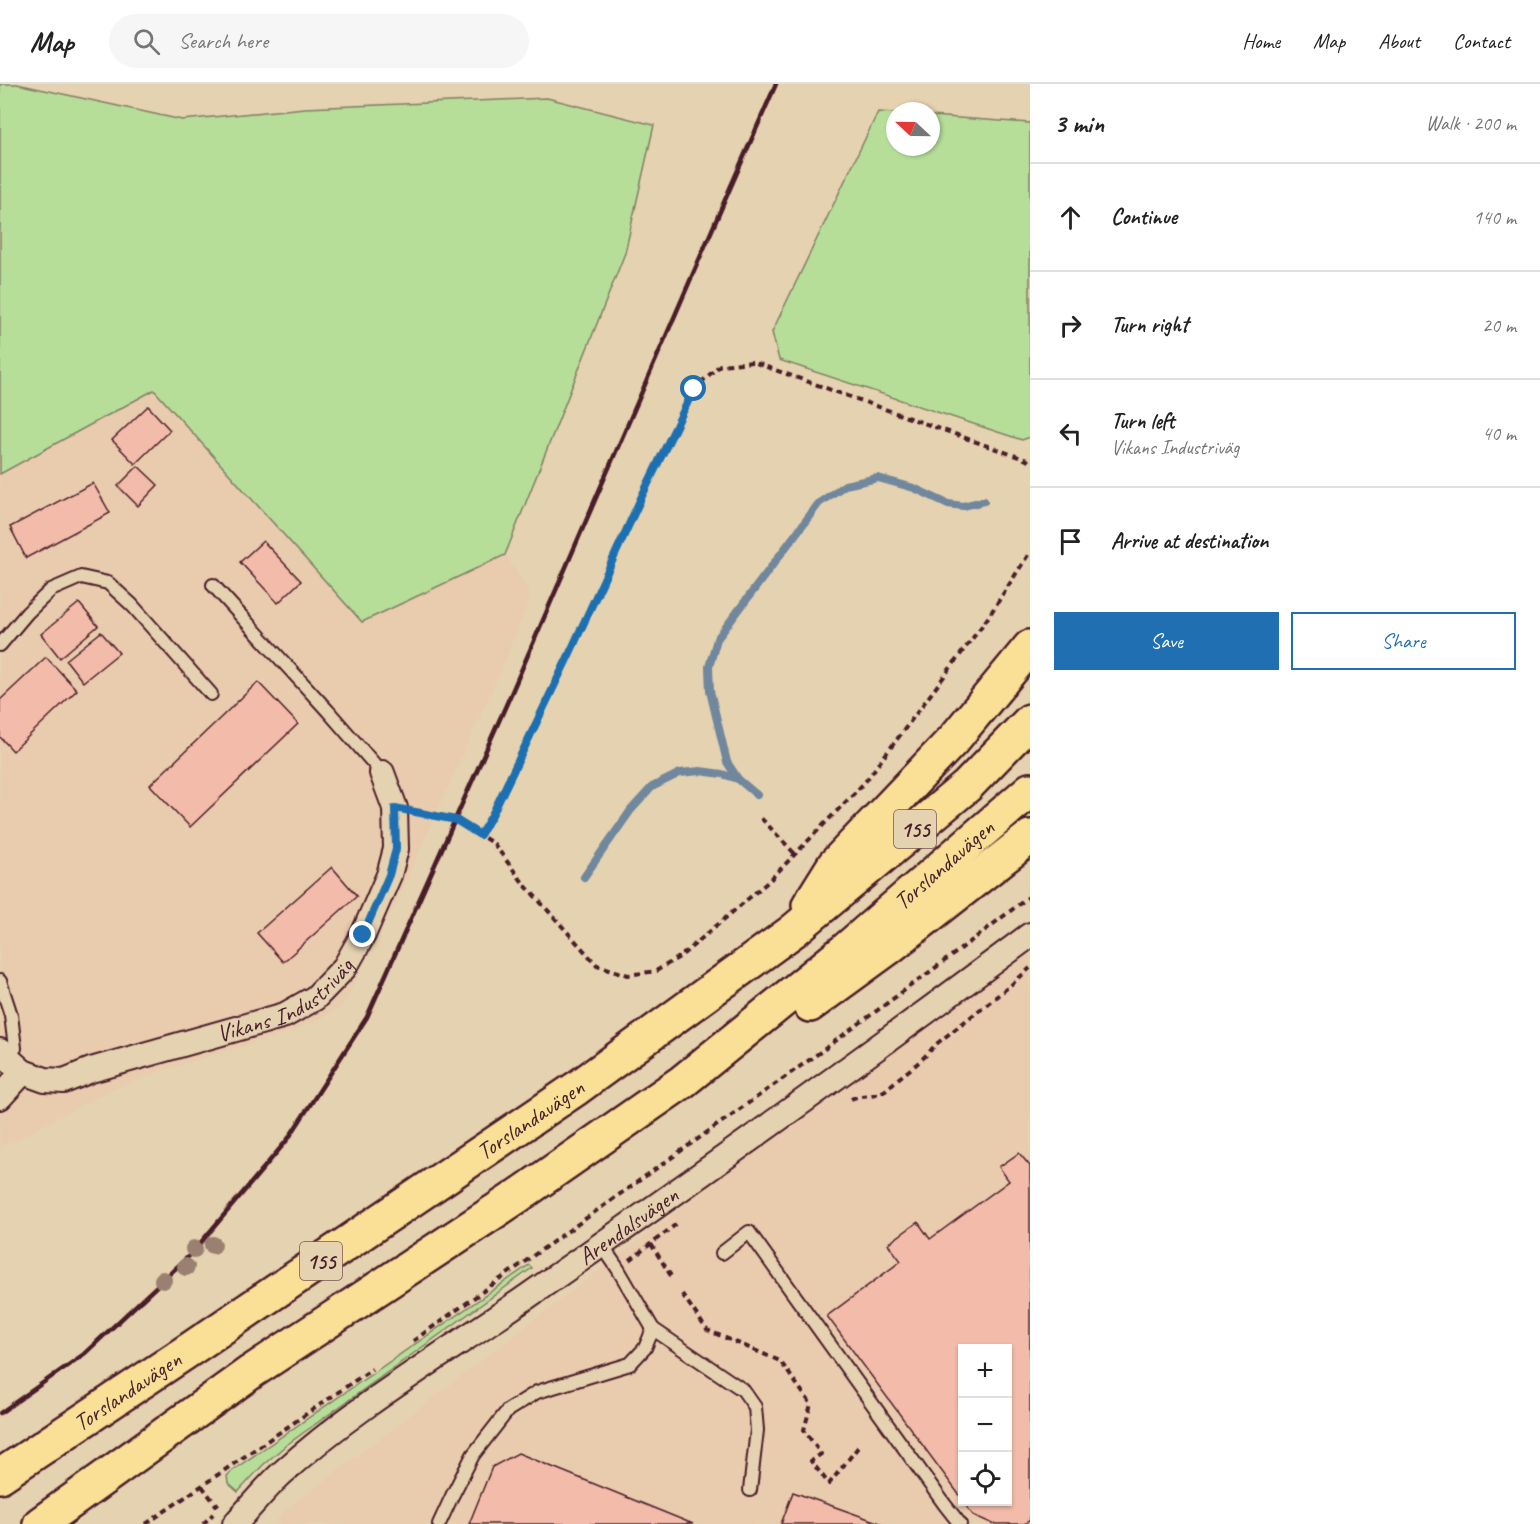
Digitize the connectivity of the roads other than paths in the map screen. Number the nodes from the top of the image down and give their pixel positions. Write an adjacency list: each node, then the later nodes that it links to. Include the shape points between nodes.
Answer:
1 (213, 585): 6 (lane, Vikans Industriväg)
2 (0, 645): 4 (lane, via 51,590 81,577 108,583)
3 (1030, 647): 9 (main road, via 954,739 834,865)
4 (211, 694)
5 (1030, 721): 9 (main road, Torslandavägen / 155, via 967,786)
6 (382, 772): 13 (street, Vikans Industriväg, via 395,808 396,849 389,875 345,967 315,999 285,1015 64,1081 45,1080)
7 (1030, 790): 14 (main road, Torslandavägen / 155, via 844,951)
8 (1030, 837): 14 (main road, via 887,949 730,1062)
9 (793, 931): 19 (main road, Torslandavägen / 155, via 577,1088)
10 (1030, 935): 16 (street, Arendalsvägen, via 870,1054)
11 (0, 981): 12 (lane, via 11,1016 15,1048)
12 (1, 1052): 13 (street, Vikans Industriväg)
13 (23, 1072): 15 (street)
14 (682, 1082): 21 (main road, Torslandavägen / 155, via 518,1196 251,1371)
15 (0, 1097)
16 (601, 1244): 18 (lane); 22 (street, Arendalsvägen, via 328,1433 281,1474)
17 (722, 1253): 24 (lane, via 749,1232)
18 (653, 1329): 20 (lane, via 743,1390 755,1407 757,1430); 23 (lane, via 645,1348 630,1364 537,1392 508,1410 473,1455)
19 (0, 1476)
20 (750, 1490)
21 (40, 1524)
22 (234, 1524)
23 (440, 1524)
24 (960, 1524)

